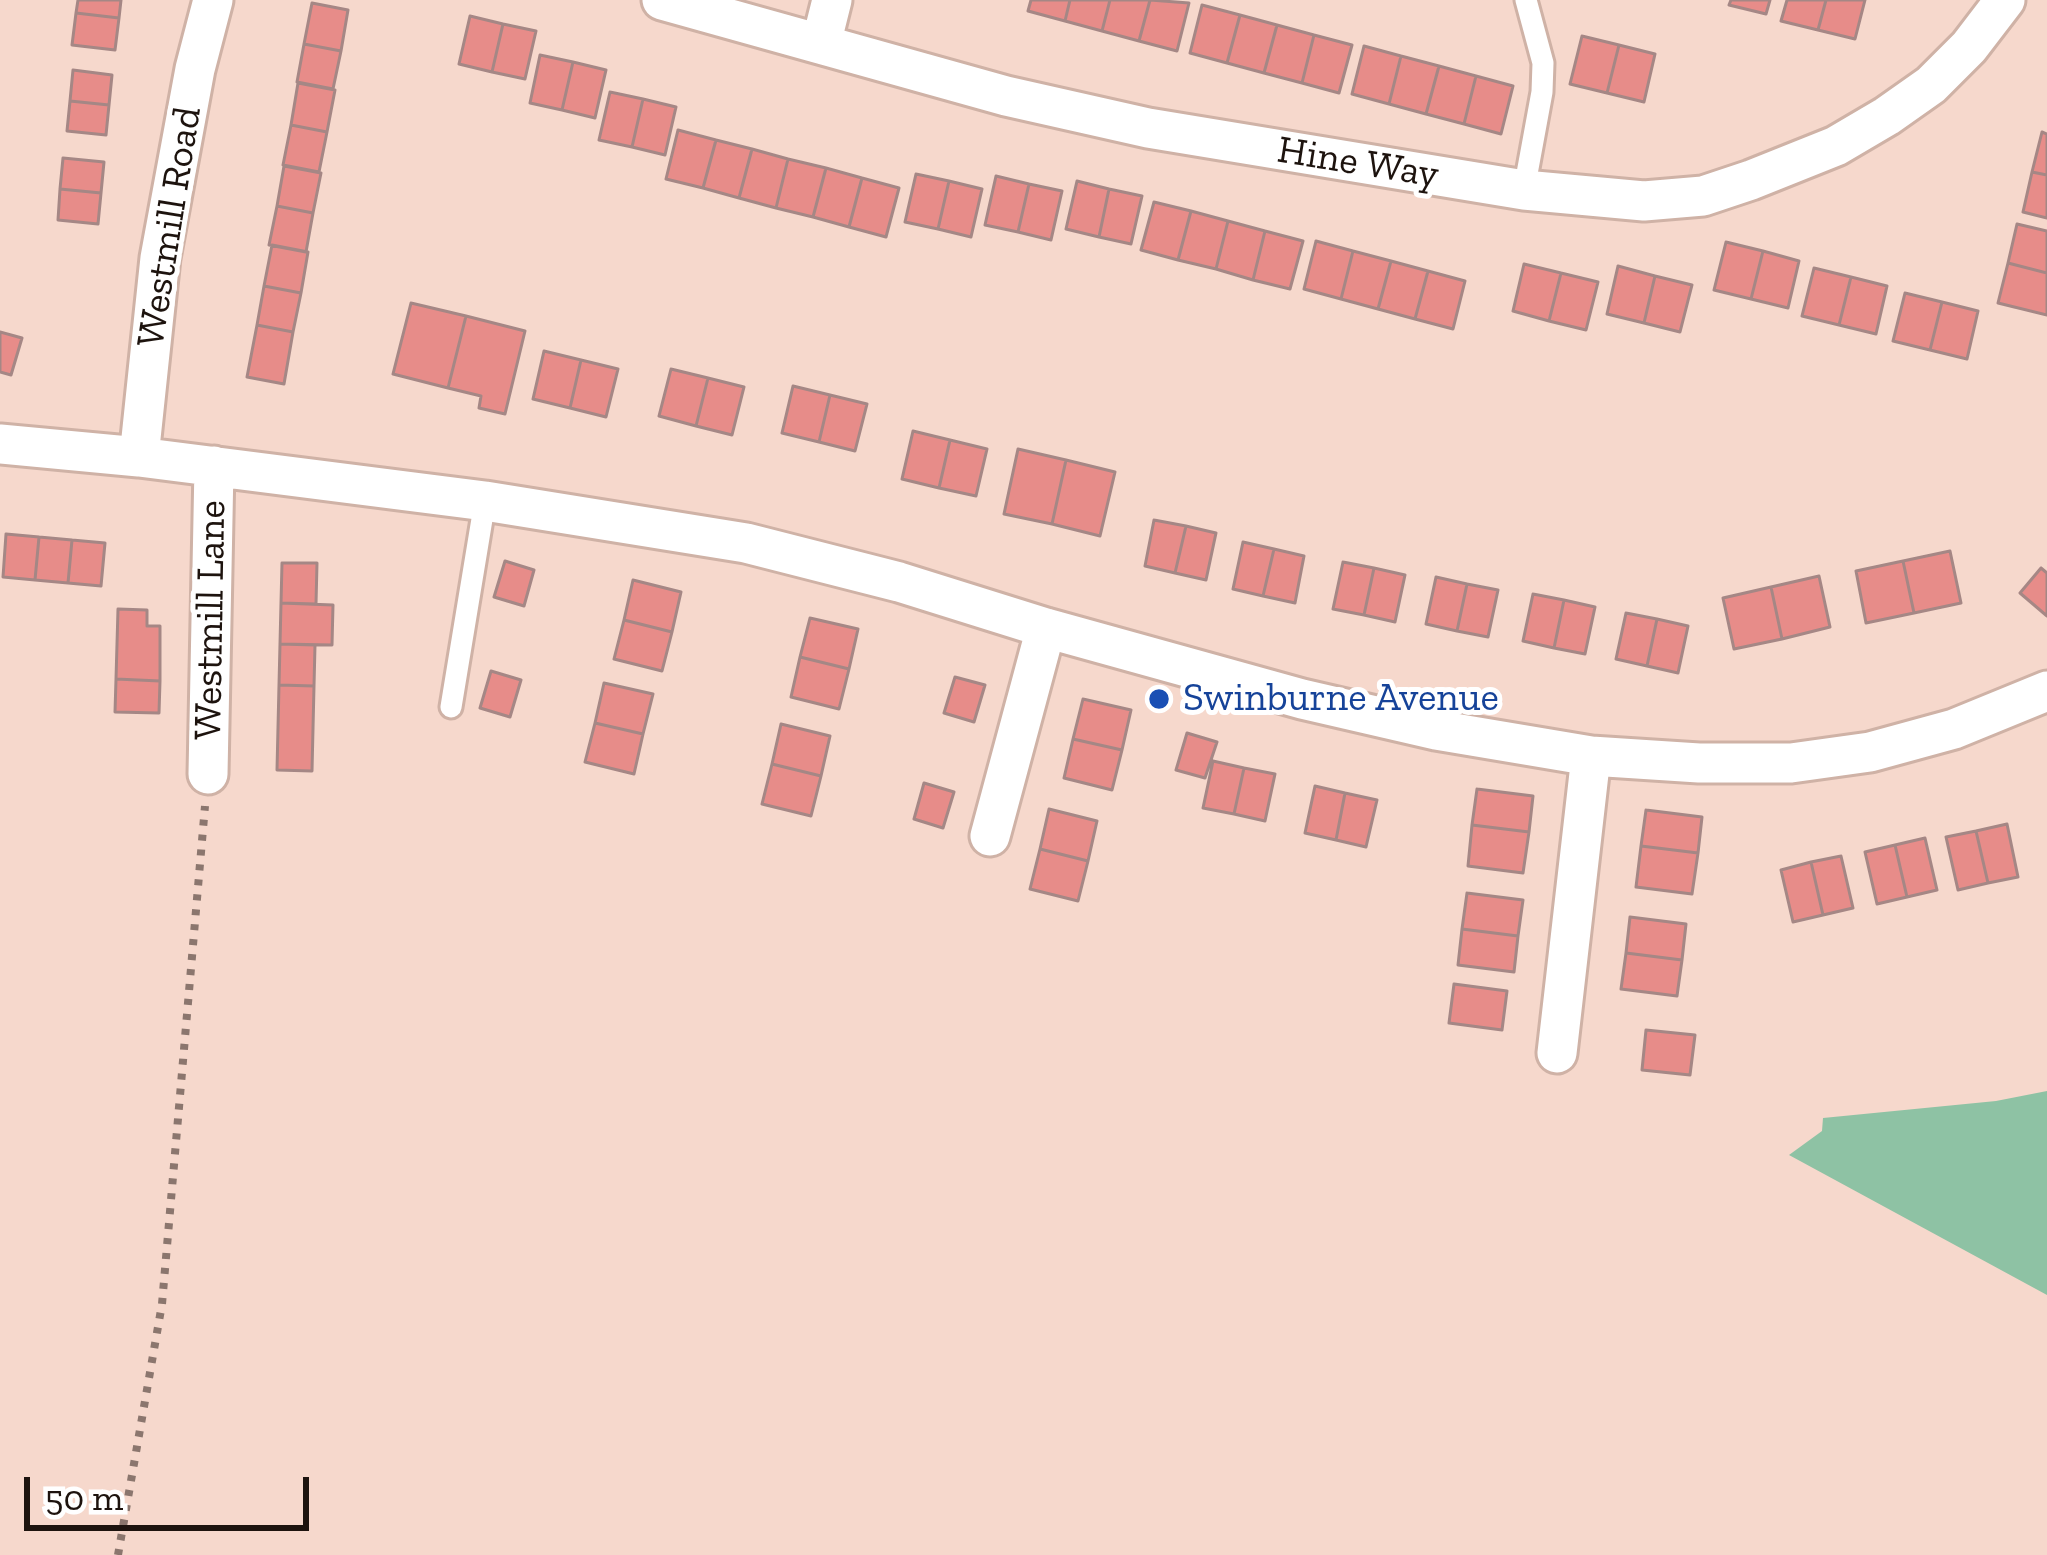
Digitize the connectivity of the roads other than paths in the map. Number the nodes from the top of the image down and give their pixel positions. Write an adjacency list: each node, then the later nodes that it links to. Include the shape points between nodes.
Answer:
1 (212, 0): 9 (street, Westmill Road, via 160,258)
2 (662, 0): 6 (street, Hine Way)
3 (832, 0): 6 (street)
4 (1526, 0): 7 (lane, via 1543,63)
5 (2005, 0): 7 (street, Hine Way, via 1931,85 1795,164 1703,196 1644,201)
6 (821, 44): 7 (street, Hine Way, via 1148,128)
7 (1524, 190)
8 (0, 444): 9 (street)
9 (139, 457): 10 (street)
10 (214, 466): 11 (street); 16 (street, Westmill Lane)
11 (485, 501): 12 (street, via 746,543); 14 (lane)
12 (1046, 628): 15 (street, via 1302,699); 17 (street)
13 (2047, 691): 15 (street, via 1870,752 1791,763)
14 (451, 707)
15 (1592, 757): 18 (street)
16 (208, 774)
17 (990, 836)
18 (1557, 1053)

